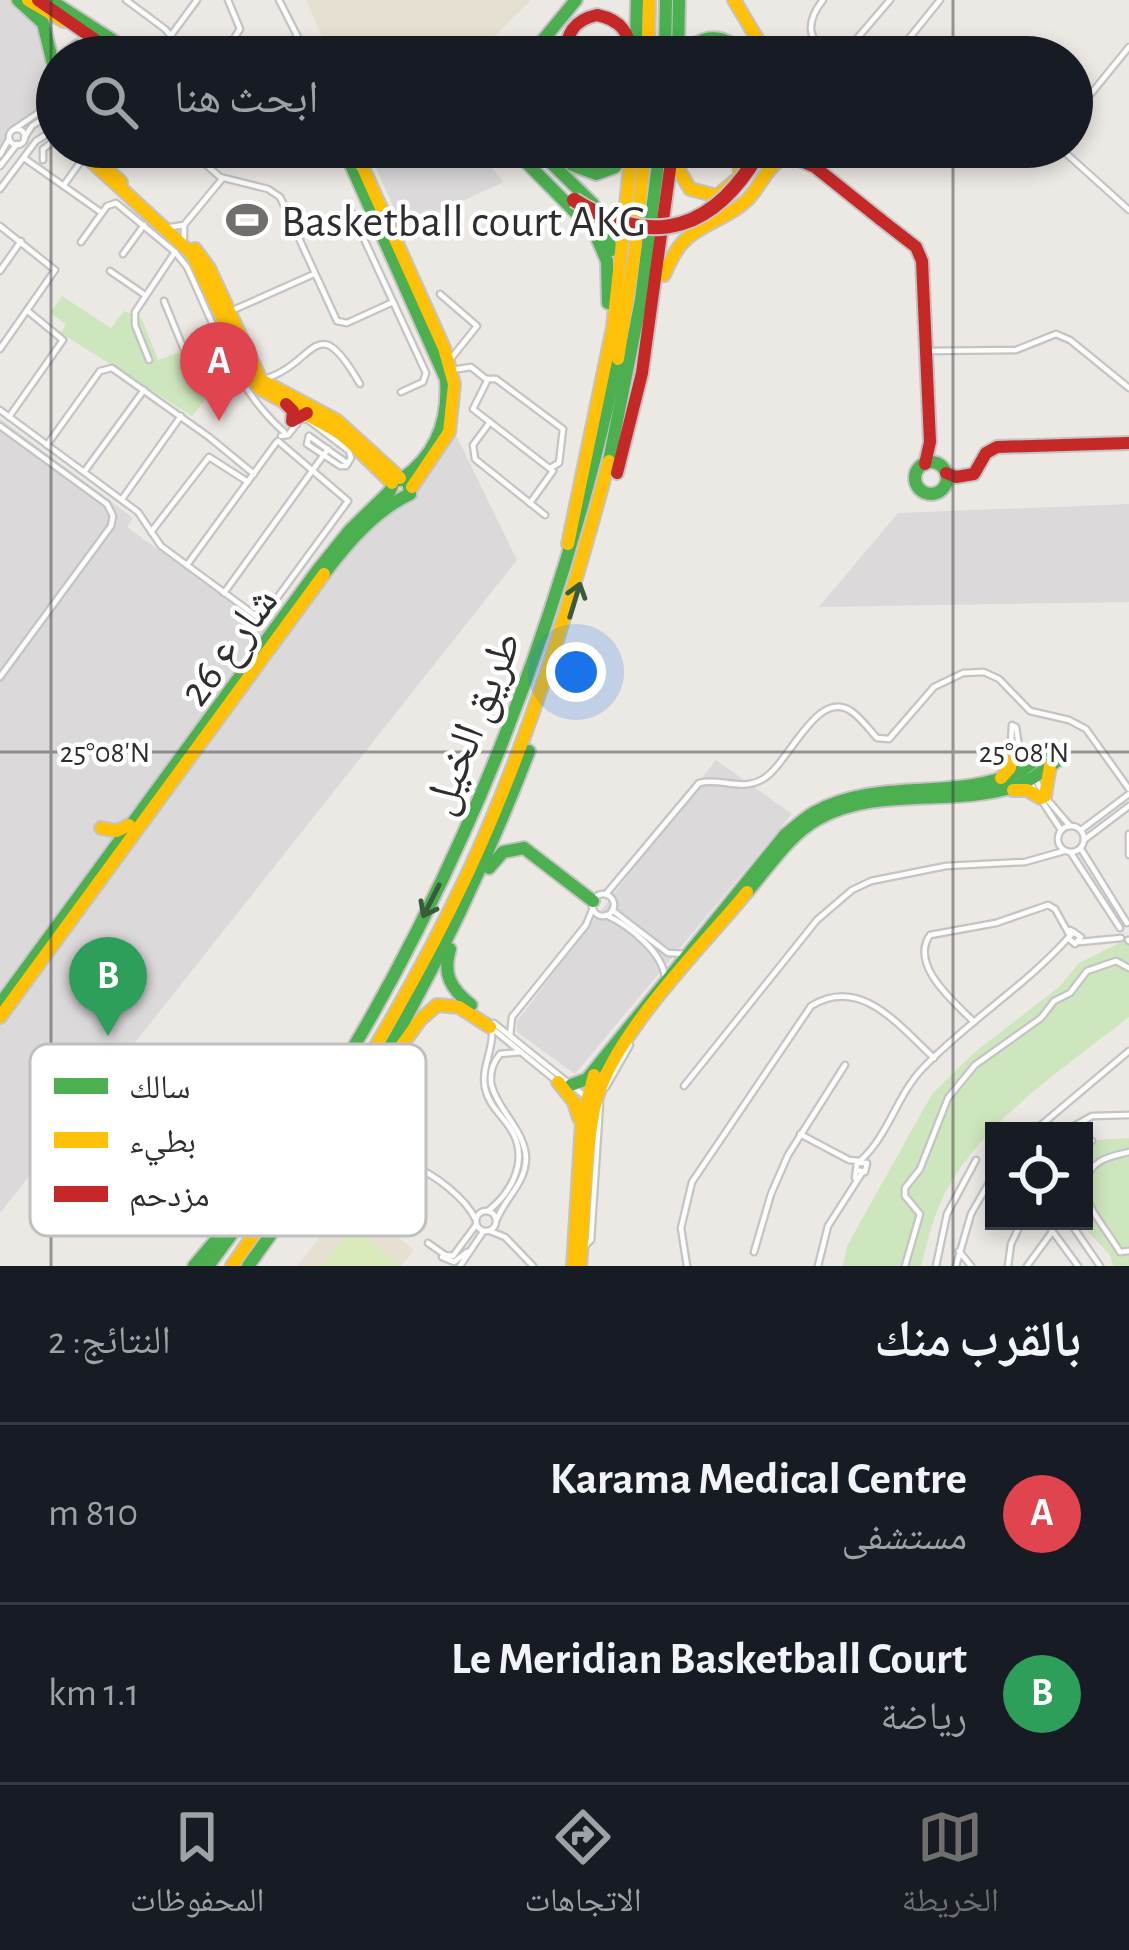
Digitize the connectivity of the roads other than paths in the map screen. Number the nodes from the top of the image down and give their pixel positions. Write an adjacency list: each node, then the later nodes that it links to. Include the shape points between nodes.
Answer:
1 (18, 0): 23 (main road)
2 (28, 0): 21 (main road)
3 (38, 0): 21 (main road)
4 (50, 0): 21 (main road)
5 (59, 0): 21 (main road)
6 (126, 0): 22 (street)
7 (180, 0): 20 (street)
8 (197, 0): 20 (street)
9 (228, 0): 26 (street)
10 (280, 0): 27 (street)
11 (576, 0): 28 (main road)
12 (637, 0): 31 (main road)
13 (649, 0): 32 (main road)
14 (667, 0): 33 (main road)
15 (680, 0): 34 (main road)
16 (730, 0): 35 (main road); 36 (main road)
17 (823, 0): 37 (street, via 812,15)
18 (890, 0): 38 (street)
19 (940, 0): 39 (street)
20 (191, 8): 22 (street)
21 (68, 18): 24 (main road); 25 (main road)
22 (171, 35)
23 (46, 36)
24 (92, 36)
25 (101, 36)
26 (236, 36)
27 (297, 36)
28 (543, 36)
29 (566, 36): 30 (main road, via 598,14)
30 (630, 36)
31 (635, 36)
32 (648, 36)
33 (666, 36)
34 (681, 36)
35 (750, 36)
36 (751, 36)
37 (813, 36)
38 (859, 36)
39 (911, 36)
40 (1129, 46): 41 (street)
41 (1093, 91)
42 (36, 119): 44 (street)
43 (36, 126): 45 (street)
44 (11, 132): 45 (street, via 20,129); 47 (street); 48 (street)
45 (24, 138): 47 (street)
46 (36, 143): 49 (street)
47 (17, 144): 50 (street)
48 (0, 155)
49 (24, 158): 51 (street); 77 (street)
50 (0, 166)
51 (36, 166)
52 (39, 168): 76 (street)
53 (77, 168): 76 (street)
54 (97, 168): 95 (main road, via 189,250)
55 (98, 168): 84 (main road)
56 (210, 168): 75 (street)
57 (352, 168): 130 (main road, via 447,386 437,440)
58 (362, 168): 103 (main road)
59 (537, 168): 102 (main road, via 600,242 608,272)
60 (547, 168): 70 (main road, bridge, via 597,215 650,229 682,225 728,199)
61 (551, 168): 97 (main road, via 601,217 612,254)
62 (575, 168): 63 (main road)
63 (612, 168)
64 (629, 168): 97 (main road)
65 (643, 168): 137 (main road, طريق الخيل, via 618,357)
66 (658, 168): 131 (main road, طريق الخيل)
67 (672, 168): 105 (main road)
68 (676, 168): 69 (main road, via 683,184 712,197 730,190)
69 (742, 168)
70 (752, 168)
71 (769, 168): 105 (main road, via 746,201 678,247)
72 (816, 168): 81 (main road)
73 (820, 168): 81 (main road)
74 (1082, 168): 78 (street)
75 (222, 178): 84 (street); 90 (street, via 280,197)
76 (64, 185): 80 (street)
77 (0, 189)
78 (1129, 210)
79 (351, 212): 94 (street)
80 (102, 213): 82 (street, via 118,204); 86 (street)
81 (880, 219): 100 (main road, via 920,255)
82 (144, 225): 84 (street); 87 (street)
83 (0, 226): 85 (street)
84 (178, 235): 92 (street); 95 (main road, via 204,261); 98 (street)
85 (21, 241): 88 (street); 96 (street, via 56,270)
86 (81, 242)
87 (123, 254)
88 (0, 271)
89 (110, 271): 92 (street)
90 (314, 274): 94 (street, via 340,322); 95 (street)
91 (440, 294): 103 (street, via 477,326)
92 (145, 295): 104 (street, via 134,319)
93 (164, 301): 101 (street)
94 (393, 302): 112 (street, via 426,375)
95 (226, 306): 108 (main road); 116 (main road, via 252,380)
96 (28, 311): 99 (street); 115 (street, via 63,338)
97 (613, 327): 102 (main road)
98 (219, 336): 101 (street); 116 (street, via 250,399)
99 (0, 349)
100 (926, 351): 110 (street, via 1016,350 1056,334); 119 (main road, via 933,459 977,474 1002,447)
101 (185, 353): 106 (street)
102 (607, 356): 137 (main road, via 571,520)
103 (450, 359): 107 (street); 130 (main road, via 449,432)
104 (148, 360)
105 (644, 361): 131 (main road, via 615,479)
106 (192, 369)
107 (488, 379): 117 (street, via 471,408); 124 (street, via 565,430 559,464)
108 (268, 381): 109 (street, via 324,344 339,349); 116 (main road)
109 (360, 384)
110 (1129, 388)
111 (144, 390): 114 (street); 120 (street, via 104,369); 126 (street)
112 (401, 392)
113 (0, 410): 115 (street)
114 (181, 416): 128 (street); 132 (street)
115 (9, 417): 120 (street)
116 (295, 421): 121 (street); 121 (street, via 349,451 347,463); 123 (main road, via 348,439); 127 (street); 128 (street); 130 (main road, via 358,437)
117 (490, 422): 124 (street); 133 (street, via 474,457)
118 (0, 426): 125 (street)
119 (1129, 443)
120 (47, 445): 122 (street)
121 (326, 452): 127 (street)
122 (68, 460): 125 (street); 126 (street)
123 (376, 466): 130 (main road); 135 (main road, via 384,489)
124 (550, 468): 133 (street)
125 (60, 470): 141 (street, via 106,504 111,526)
126 (84, 472): 132 (street)
127 (314, 472): 140 (street); 140 (street, via 347,503 265,615 254,616)
128 (254, 474): 129 (street)
129 (248, 482): 136 (street, via 207,458); 138 (street)
130 (399, 486): 135 (main road, شارع 26); 139 (main road, شارع 26)
131 (603, 496): 142 (main road, طريق الخيل, one-way to 131)
132 (122, 500): 136 (street)
133 (530, 503): 134 (street)
134 (545, 515)
135 (356, 524): 139 (main road, شارع 26)
136 (151, 532): 138 (street)
137 (571, 560): 178 (main road, طريق الخيل, one-way to 178, via 523,700 455,854)
138 (187, 566): 140 (street)
139 (320, 574): 149 (main road, شارع 26); 157 (main road, شارع 26)
140 (224, 593)
141 (0, 677)
142 (533, 717): 162 (main road, via 531,747); 179 (main road, طريق الخيل, via 482,844)
143 (1013, 752): 144 (street); 144 (street, via 1013,724); 145 (main road)
144 (1028, 774): 145 (main road); 147 (street); 147 (main road, via 1049,758)
145 (1001, 785): 147 (main road); 168 (main road, via 862,794 813,812); 176 (main road, via 953,798 865,801 820,816 791,839)
146 (1129, 792): 153 (street); 163 (street, via 1086,729 1030,711 992,675 967,672 929,691 887,740 849,710 830,706 760,781 699,783)
147 (1043, 797): 150 (street); 152 (street)
148 (1129, 806): 155 (street)
149 (137, 817): 151 (main road, via 119,831); 157 (main road, شارع 26)
150 (1070, 826): 152 (street); 153 (street)
151 (101, 828)
152 (1061, 830): 156 (street)
153 (1080, 830): 155 (street)
154 (1129, 833): 161 (street)
155 (1084, 840): 158 (street)
156 (1058, 841): 159 (street); 160 (street)
157 (120, 848): 171 (main road, شارع 26); 172 (main road, شارع 26)
158 (1081, 849): 159 (street); 165 (street)
159 (1068, 852): 160 (street); 165 (street)
160 (1050, 853): 190 (street, via 946,866 852,890 817,920)
161 (1129, 855)
162 (475, 886): 163 (main road, via 497,856 524,848); 164 (main road)
163 (602, 907): 167 (street); 173 (street)
164 (452, 931): 175 (main road, via 447,981); 180 (main road)
165 (1125, 933): 166 (street)
166 (1074, 937): 174 (street); 174 (street, via 1048,905 929,935 924,961)
167 (651, 945): 168 (street); 170 (street)
168 (686, 954): 170 (main road)
169 (1129, 968): 233 (street, via 1119,961 1091,968 950,1094 919,1172 904,1188 920,1214)
170 (664, 981): 186 (main road)
171 (0, 1004)
172 (0, 1017)
173 (512, 1017): 175 (street); 177 (street)
174 (974, 1022): 185 (street)
175 (492, 1025): 177 (street); 181 (main road, via 460,1006 437,1004); 183 (street); 184 (street)
176 (637, 1025): 191 (main road); 203 (street, via 600,1103)
177 (510, 1036): 189 (street)
178 (356, 1044)
179 (377, 1044)
180 (393, 1044)
181 (403, 1044)
182 (1129, 1051): 193 (street)
183 (521, 1052): 188 (street, via 505,1051); 189 (street)
184 (487, 1056): 188 (street, via 501,1045); 206 (street, via 488,1096 519,1154 512,1184)
185 (934, 1058): 199 (street); 231 (street, via 862,998 836,995 811,1006 692,1182 681,1228)
186 (598, 1065): 189 (main road, via 586,1081); 191 (main road)
187 (845, 1065): 195 (street)
188 (492, 1067): 207 (street, via 494,1096 526,1154 521,1181)
189 (564, 1084): 191 (street); 191 (street); 196 (main road)
190 (683, 1086)
191 (590, 1101): 196 (main road)
192 (1129, 1115): 194 (street)
193 (1045, 1122)
194 (1082, 1122)
195 (800, 1134): 199 (street); 222 (street)
196 (586, 1140): 203 (main road); 230 (main road)
197 (1129, 1152): 200 (street)
198 (976, 1160): 234 (street, via 946,1214)
199 (860, 1166): 232 (street)
200 (1093, 1168)
201 (426, 1172): 204 (street)
202 (985, 1189): 220 (street)
203 (589, 1204): 230 (main road)
204 (470, 1208): 206 (street); 208 (street)
205 (1093, 1210): 223 (street, via 1120,1252)
206 (486, 1211): 207 (street); 208 (street)
207 (497, 1221): 211 (street); 218 (street)
208 (476, 1222): 211 (street); 219 (street, via 453,1256)
209 (1018, 1230): 237 (street)
210 (1075, 1230): 240 (street)
211 (487, 1231): 218 (street); 221 (street)
212 (1052, 1232): 238 (street); 239 (street)
213 (220, 1236): 224 (main road)
214 (230, 1236): 225 (main road, طريق الخيل)
215 (253, 1236): 226 (main road, طريق الخيل)
216 (270, 1236): 227 (main road)
217 (421, 1237): 219 (street)
218 (505, 1237): 229 (street)
219 (428, 1243): 221 (street, via 449,1262)
220 (959, 1251): 235 (street); 236 (street)
221 (466, 1252): 228 (street)
222 (754, 1252)
223 (1129, 1252)
224 (194, 1266)
225 (208, 1266)
226 (232, 1266)
227 (248, 1266)
228 (460, 1266)
229 (533, 1266)
230 (577, 1266)
231 (687, 1266)
232 (818, 1266)
233 (905, 1266)
234 (936, 1266)
235 (956, 1266)
236 (971, 1266)
237 (1008, 1266)
238 (1027, 1266)
239 (1078, 1266)
240 (1100, 1266)

